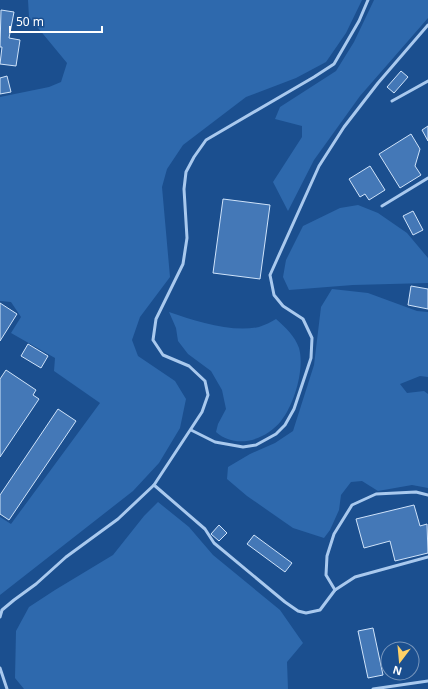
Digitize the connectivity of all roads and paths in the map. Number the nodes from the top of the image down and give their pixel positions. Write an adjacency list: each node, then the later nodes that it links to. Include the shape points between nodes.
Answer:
1 (368, 0): 7 (lane, via 334,64 206,140 186,172 184,189 187,238 183,264 156,319 153,340 163,354 189,366 205,381 208,395 202,412)
2 (428, 25): 7 (lane, via 378,83 344,127 319,166 270,275 274,295 283,306 303,319 312,338 311,358 294,409 285,425 276,434 256,445 243,447 215,442)
3 (428, 81): 4 (lane)
4 (392, 100)
5 (428, 178): 6 (lane)
6 (382, 206)
7 (190, 430): 8 (lane)
8 (154, 485): 11 (lane, via 206,529 214,544 298,611 306,613 320,610); 12 (lane, via 118,519 66,557 2,610)
9 (428, 495): 11 (lane, via 416,492 376,494 352,505 334,534 327,556 326,574)
10 (428, 558): 11 (lane, via 355,577)
11 (335, 590)
12 (0, 617)
13 (0, 668): 15 (lane)
14 (428, 681): 16 (lane)
15 (7, 689)
16 (373, 689)

